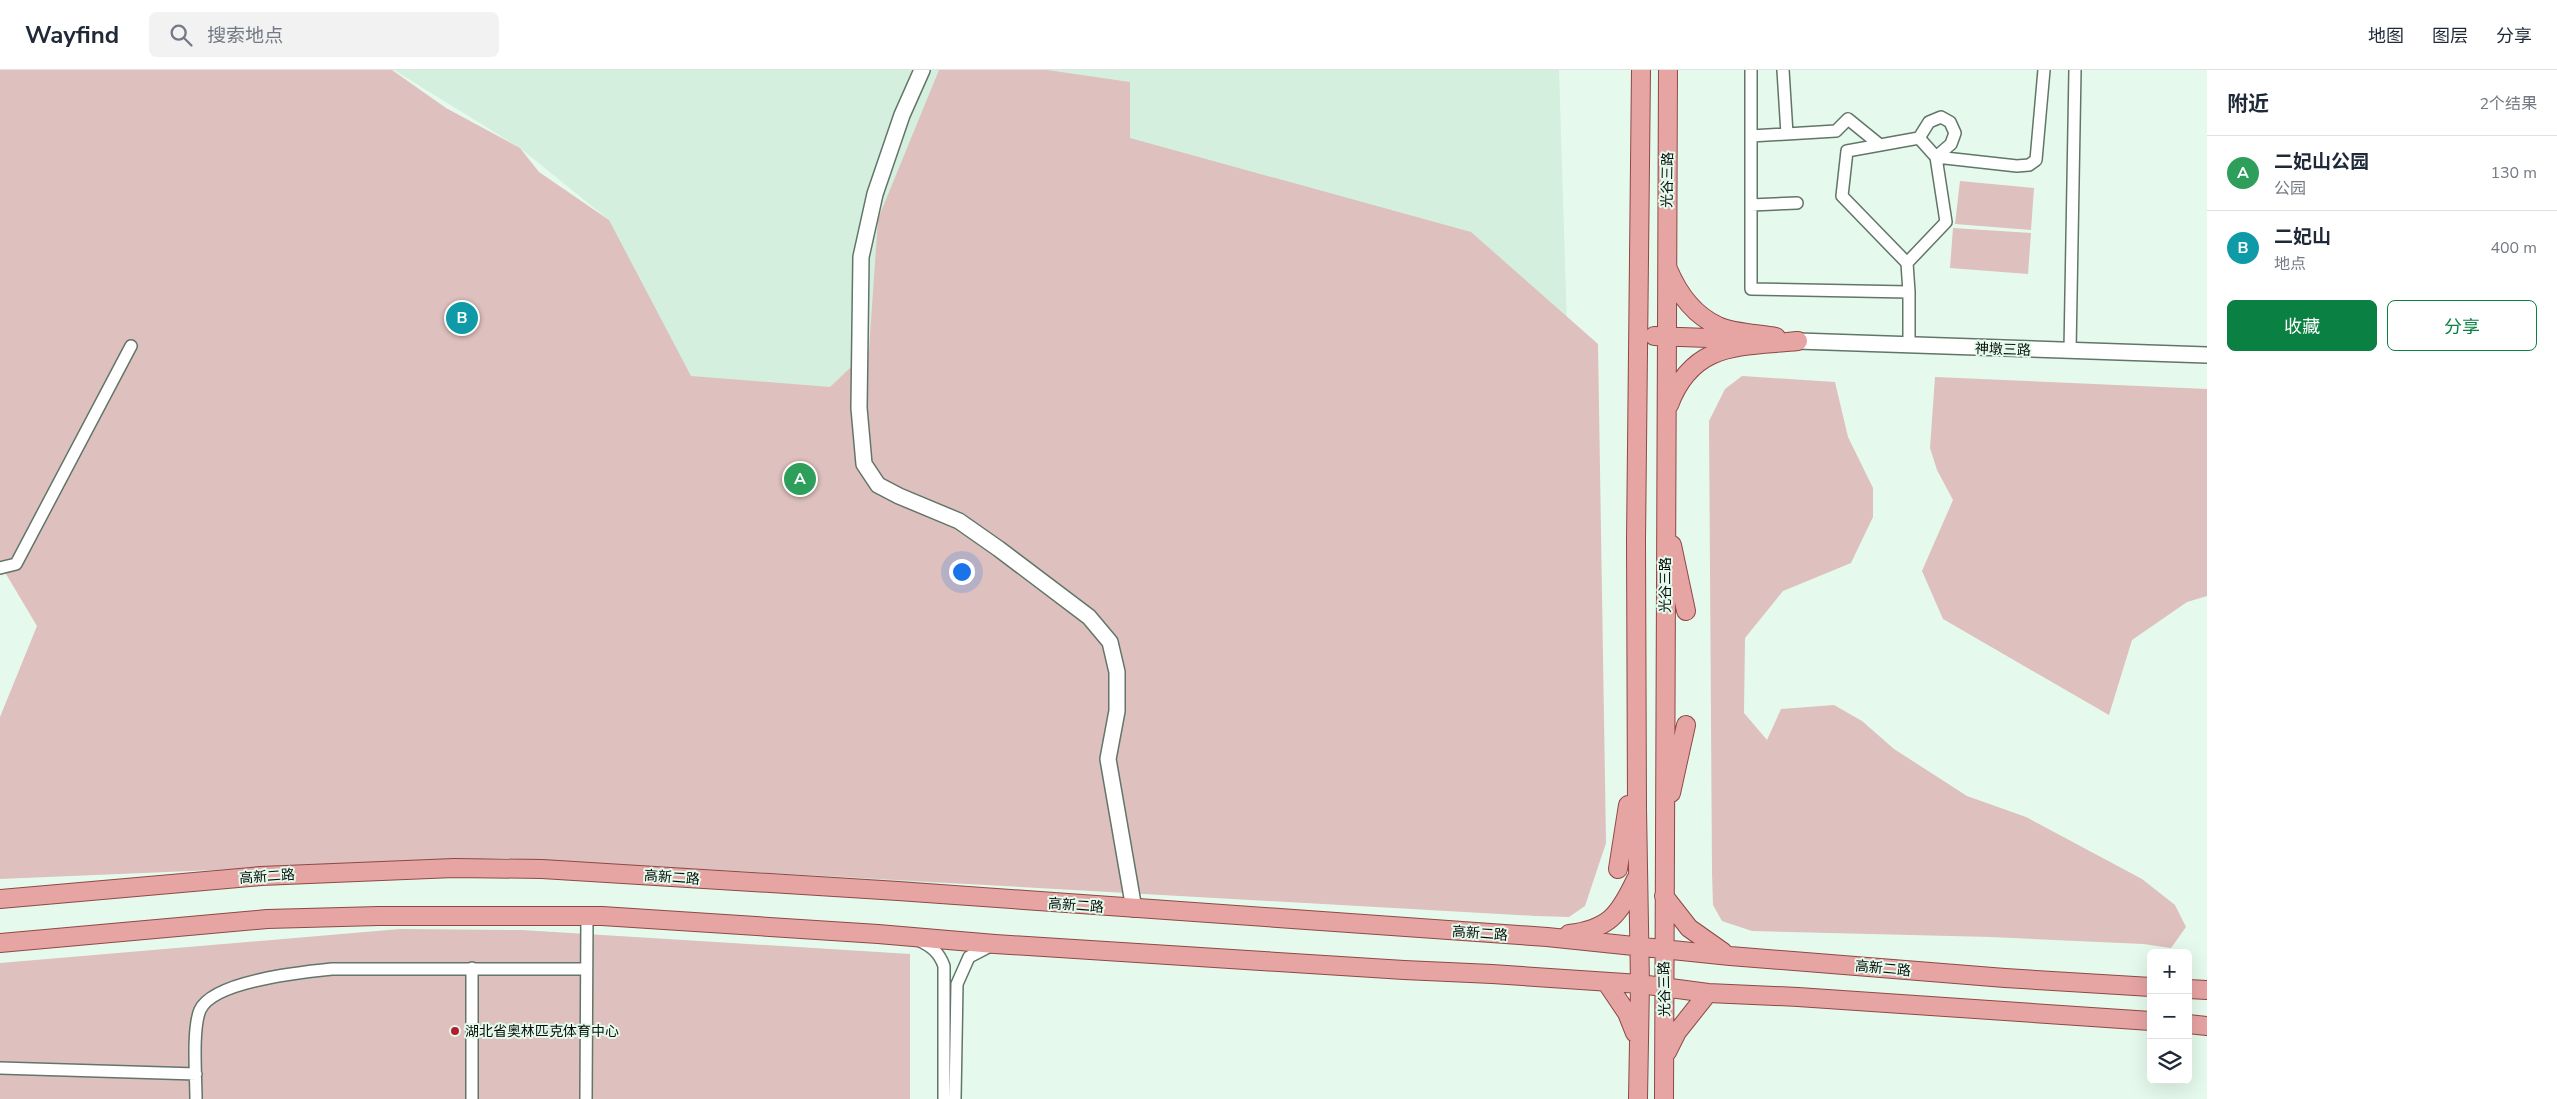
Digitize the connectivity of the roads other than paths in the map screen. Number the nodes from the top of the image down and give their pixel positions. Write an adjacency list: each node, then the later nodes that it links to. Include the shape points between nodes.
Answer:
1 (922, 70): 36 (street, via 902,115 875,194 861,256 859,408 864,464 878,485 959,521 999,549 1089,617 1110,642 1117,672 1117,711 1108,759)
2 (1642, 70): 18 (main road, 光谷三路)
3 (1668, 70): 15 (main road, 光谷三路)
4 (1751, 70): 9 (street)
5 (1783, 70): 8 (street)
6 (2044, 70): 12 (street, via 2036,160 2017,166)
7 (2074, 70): 23 (street)
8 (1787, 134): 9 (street); 11 (street, via 1836,131 1848,119)
9 (1751, 136): 14 (street)
10 (1919, 138): 11 (street); 12 (street); 12 (street, via 1929,122 1941,117 1950,122 1955,133 1951,144)
11 (1880, 145): 16 (street, via 1846,150 1842,196)
12 (1936, 157): 16 (street, via 1946,222)
13 (1797, 203): 14 (street)
14 (1751, 205): 17 (street, via 1750,289)
15 (1666, 263): 19 (main road, 光谷三路); 20 (main road, via 1676,288 1690,305 1719,327)
16 (1907, 263): 17 (street)
17 (1909, 292): 21 (street)
18 (1640, 335): 19 (main road); 30 (main road, 光谷三路)
19 (1666, 336): 20 (main road); 25 (main road, 光谷三路)
20 (1798, 341): 21 (street, 神墩三路); 25 (main road, via 1714,352 1690,368 1677,384)
21 (1909, 345): 23 (street, 神墩三路)
22 (132, 346): 27 (street, via 16,564)
23 (2070, 352): 24 (street, 神墩三路)
24 (2207, 355)
25 (1665, 418): 26 (main road, 光谷三路)
26 (1665, 509): 28 (main road); 31 (main road, 光谷三路)
27 (0, 568)
28 (1686, 611)
29 (1686, 725): 31 (main road)
30 (1636, 752): 32 (main road); 33 (main road, 光谷三路)
31 (1664, 825): 34 (main road, 光谷三路)
32 (1618, 869)
33 (1638, 874): 39 (main road, via 1619,911 1603,926); 42 (main road, 光谷三路)
34 (1664, 896): 43 (main road, 光谷三路); 44 (main road, via 1689,928 1716,950)
35 (0, 899): 36 (main road, 高新二路, via 261,876 454,868 542,869)
36 (1134, 909): 39 (main road, 高新二路)
37 (587, 916): 38 (main road); 40 (main road, via 267,920); 46 (street)
38 (910, 936): 41 (main road); 64 (street, via 940,955 944,966)
39 (1546, 937): 42 (main road, 高新二路)
40 (0, 943)
41 (995, 944): 47 (main road); 65 (street, via 969,957 957,984)
42 (1639, 947): 43 (main road, 高新二路); 48 (main road, 光谷三路)
43 (1663, 948): 44 (main road, 高新二路); 49 (main road, 光谷三路)
44 (1730, 956): 50 (main road, 高新二路)
45 (472, 968): 46 (street); 60 (street, via 332,969 301,972 227,988 206,1000 200,1012); 62 (street)
46 (586, 969): 63 (street)
47 (1606, 982): 48 (main road); 57 (main road, via 1627,1013)
48 (1640, 984): 49 (main road); 57 (main road, 光谷三路)
49 (1665, 987): 53 (main road); 58 (main road, 光谷三路)
50 (2147, 987)
51 (2192, 989): 52 (main road)
52 (2207, 990)
53 (1708, 993): 54 (main road); 58 (main road, via 1677,1032)
54 (2147, 1021)
55 (2192, 1024): 56 (main road)
56 (2207, 1026)
57 (1638, 1042): 66 (main road, 光谷三路)
58 (1664, 1057): 67 (main road, 光谷三路)
59 (0, 1068): 60 (street)
60 (196, 1074): 61 (street)
61 (196, 1099)
62 (472, 1099)
63 (586, 1099)
64 (944, 1099)
65 (955, 1099)
66 (1638, 1099)
67 (1664, 1099)

